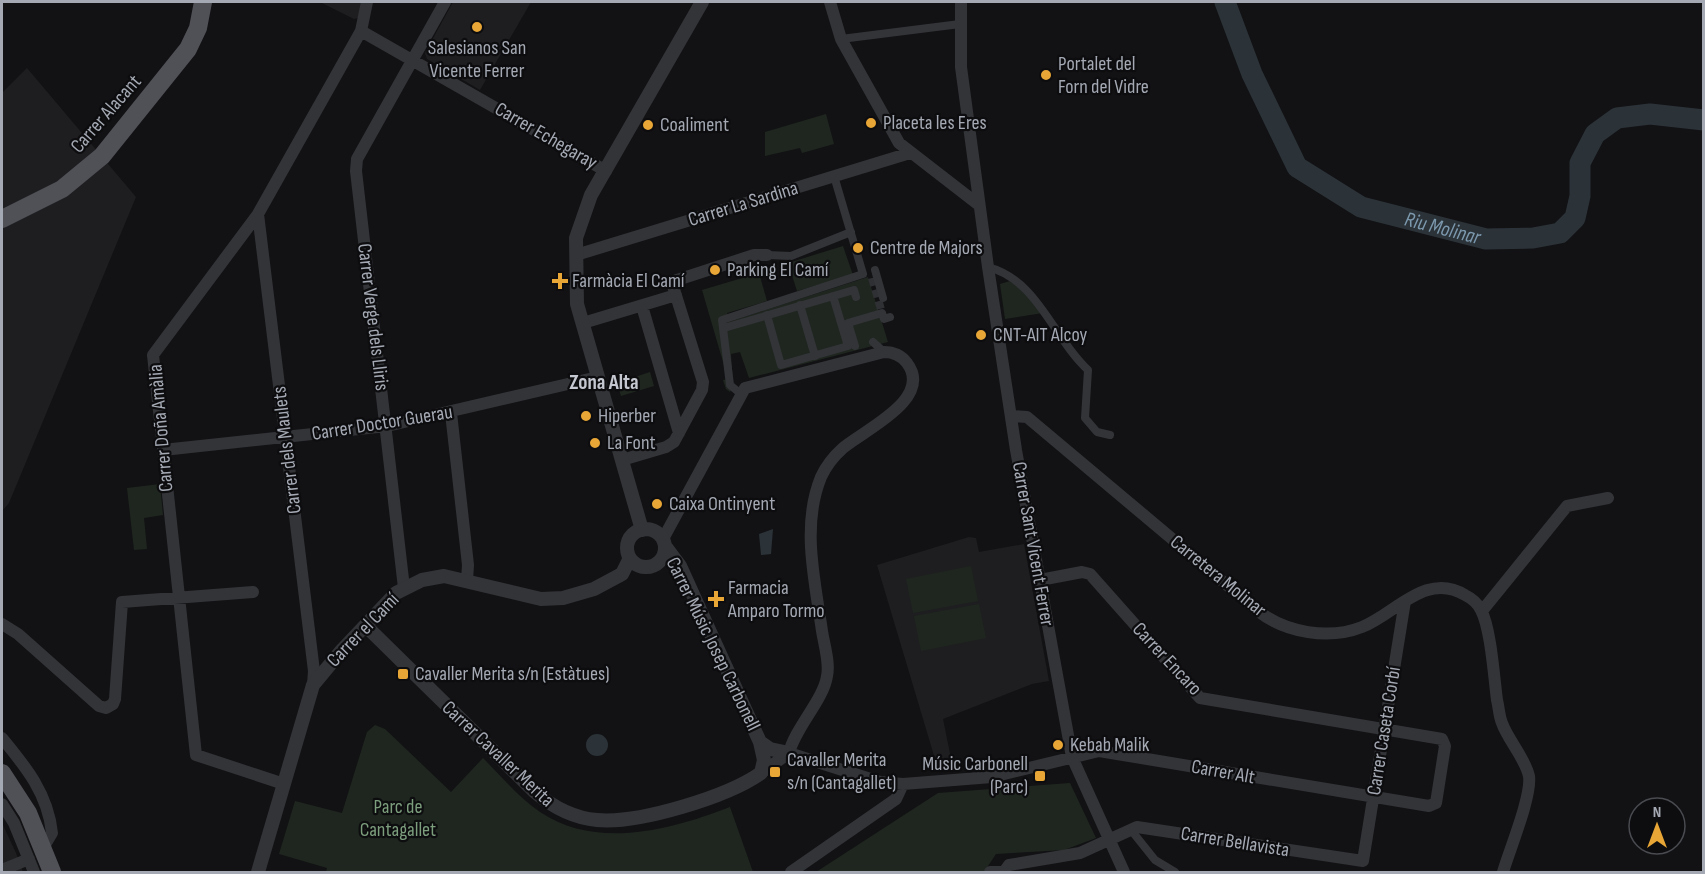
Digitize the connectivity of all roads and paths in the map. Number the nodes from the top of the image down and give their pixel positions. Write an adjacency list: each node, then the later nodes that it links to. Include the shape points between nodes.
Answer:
1 (203, 2): 16 (main road, Carrer Alacant, via 198,28 188,49 102,156 62,189)
2 (367, 2): 8 (street, Carrer Doña Amàlia)
3 (445, 2): 10 (street, Carrer Verge dels Lliris)
4 (702, 2): 12 (street)
5 (830, 2): 9 (street)
6 (961, 2): 7 (street, Carrer Sant Vicent Ferrer)
7 (960, 24): 9 (street); 14 (street, Carrer Sant Vicent Ferrer)
8 (361, 31): 10 (street, Carrer Echegaray); 15 (street, Carrer Doña Amàlia)
9 (841, 39): 11 (street, via 892,132)
10 (413, 60): 12 (street, Carrer Echegaray); 40 (street, Carrer Verge dels Lliris, via 357,159 356,171)
11 (910, 153): 13 (street, Carrer La Sardina); 14 (street)
12 (606, 171): 18 (street, via 583,213)
13 (834, 176): 17 (street); 18 (street, Carrer La Sardina)
14 (979, 205): 20 (street, Carrer Sant Vicent Ferrer)
15 (258, 214): 43 (street, Carrer dels Maulets); 44 (street, Carrer Doña Amàlia, via 153,355)
16 (2, 219)
17 (851, 232): 19 (street, via 791,256); 31 (street, via 863,274 722,320)
18 (576, 255): 30 (street, via 575,283)
19 (767, 255): 22 (street, via 754,255 679,278 673,286)
20 (988, 267): 39 (street, Carrer Sant Vicent Ferrer); 42 (street, via 999,270 1030,294 1062,341 1088,370 1085,418 1097,432)
21 (874, 270): 25 (street)
22 (676, 296): 27 (street); 41 (street, via 703,382)
23 (833, 296): 24 (street, via 854,290); 26 (street); 35 (street, via 848,346)
24 (856, 297)
25 (883, 298)
26 (800, 305): 28 (street); 35 (street)
27 (642, 306): 30 (street); 41 (street)
28 (767, 315): 31 (street); 35 (street, via 781,365)
29 (890, 317): 33 (street, via 884,319 882,313 848,323)
30 (583, 323): 36 (street)
31 (724, 328): 37 (street, via 730,385)
32 (873, 342): 34 (street)
33 (855, 346)
34 (884, 352): 37 (street, via 750,385); 63 (street, via 901,357 908,364 911,391 892,413 841,450 821,477 812,516 812,556 828,676)
35 (815, 356)
36 (598, 377): 38 (street, Carrer Doctor Guerau); 45 (street)
37 (741, 394): 48 (street)
38 (451, 413): 40 (street, Carrer Doctor Guerau); 50 (street)
39 (1011, 416): 51 (street, Carrer Sant Vicent Ferrer); 55 (street, Carretera Molinar, via 1027,417 1275,622 1308,632 1336,633 1362,627)
40 (387, 426): 43 (street, Carrer Doctor Guerau); 52 (street, Carrer Verge dels Lliris)
41 (679, 432): 45 (street, via 666,447)
42 (1110, 435)
43 (286, 437): 44 (street, Carrer Doctor Guerau); 59 (street, Carrer dels Maulets)
44 (163, 450): 54 (street, Carrer Doña Amàlia)
45 (622, 460): 47 (street)
46 (1608, 498): 56 (street, via 1567,506)
47 (642, 530): 48 (street, via 654,531); 49 (street, via 629,540)
48 (664, 543): 49 (street, via 663,556 652,565 640,566); 62 (street, Carrer Músic Josep Carbonell, via 680,566)
49 (630, 558): 50 (street, Carrer el Camí, via 622,574 594,589 563,598 541,599)
50 (467, 580): 52 (street, Carrer el Camí, via 435,577)
51 (1040, 580): 60 (street, Carrer Encaro, via 1090,574 1200,698); 64 (street, Carrer Sant Vicent Ferrer)
52 (404, 588): 58 (street, Carrer el Camí)
53 (253, 592): 54 (street)
54 (179, 596): 57 (street, via 120,603 115,699 106,708); 67 (street, Carrer Doña Amàlia, via 196,755)
55 (1405, 601): 56 (street, Carretera Molinar, via 1422,592 1446,588 1469,597); 60 (street, Carrer Caseta Corbí)
56 (1482, 611): 84 (street, via 1501,722 1529,775 1528,792)
57 (2, 624)
58 (363, 628): 59 (street, Carrer el Camí); 66 (street, Carrer Cavaller Merita, via 535,792 569,814 597,820 639,817 701,800)
59 (313, 686): 67 (street, Carrer el Camí)
60 (1384, 729): 69 (street, Carrer Caseta Corbí); 69 (street, Carrer Alt, via 1442,739 1446,746 1433,806)
61 (2, 738): 73 (street, via 30,771 43,798 52,833)
62 (760, 742): 63 (street, Carrer Músic Josep Carbonell); 66 (street, Carrer Músic Josep Carbonell, via 764,760)
63 (789, 753): 66 (street, Carrer Cavaller Merita); 68 (street, Carrer Músic Josep Carbonell, via 880,782)
64 (1072, 757): 68 (street, Carrer Músic Josep Carbonell, via 992,777); 69 (street, Carrer Alt, via 1100,751); 72 (street, Carrer Sant Vicent Ferrer)
65 (2, 773): 73 (main road, via 23,803)
66 (760, 773)
67 (285, 784): 78 (street, Carrer el Camí)
68 (903, 784): 79 (street, via 896,799)
69 (1373, 798): 74 (street, Carrer Caseta Corbí)
70 (2, 804): 73 (street)
71 (1131, 830): 72 (street, Carrer Bellavista); 74 (street, Carrer Bellavista, via 1137,827); 83 (street, via 1155,860)
72 (1108, 840): 81 (street, Carrer Bellavista, via 1080,853 1009,865); 82 (street, Carrer Sant Vicent Ferrer)
73 (36, 853): 75 (street); 76 (street); 77 (main road)
74 (1363, 861)
75 (2, 870)
76 (34, 873)
77 (52, 873)
78 (258, 873)
79 (791, 873)
80 (990, 873): 81 (street)
81 (1003, 873)
82 (1124, 873)
83 (1175, 873)
84 (1503, 873)

